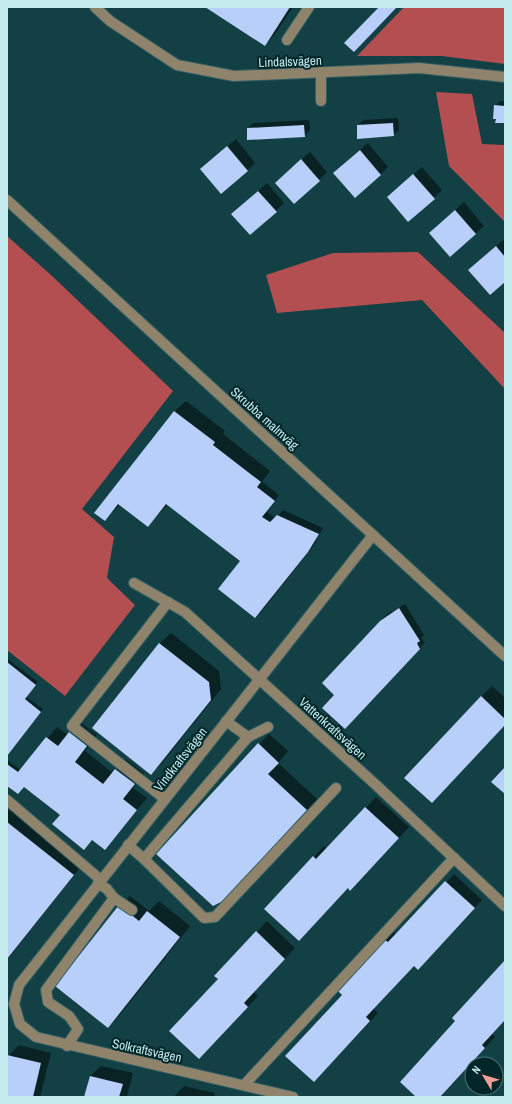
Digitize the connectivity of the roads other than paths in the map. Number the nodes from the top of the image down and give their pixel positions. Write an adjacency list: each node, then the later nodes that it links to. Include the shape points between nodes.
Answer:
1 (95, 7): 4 (street, Lindalsvägen, via 110,21 177,65 234,76)
2 (308, 7): 3 (street)
3 (287, 40)
4 (321, 72): 5 (street, Lindalsvägen, via 419,68); 6 (street)
5 (505, 77)
6 (321, 101)
7 (7, 200): 8 (street, Skrubba malmväg)
8 (374, 535): 11 (street, Skrubba malmväg); 12 (street, Vindkraftsvägen)
9 (134, 583): 10 (street, Vattenkraftsvägen)
10 (168, 602): 12 (street, Vattenkraftsvägen, via 185,612); 17 (street, via 72,726)
11 (505, 656)
12 (260, 679): 13 (street, Vindkraftsvägen); 20 (street, Vattenkraftsvägen)
13 (226, 722): 15 (street); 17 (street, Vindkraftsvägen)
14 (268, 727): 15 (street)
15 (248, 737): 21 (street)
16 (336, 788): 21 (street, via 216,917 204,918)
17 (165, 799): 19 (street, Vindkraftsvägen)
18 (7, 800): 22 (street)
19 (128, 845): 21 (street); 22 (street, Vindkraftsvägen)
20 (454, 858): 24 (street, Vattenkraftsvägen); 28 (street)
21 (144, 859)
22 (99, 881): 23 (street); 26 (street, Vindkraftsvägen, via 19,985)
23 (114, 898): 25 (street); 27 (street, via 46,990 48,1002 69,1016 78,1029)
24 (505, 906)
25 (132, 910)
26 (14, 1004): 27 (street, Solkraftsvägen, via 20,1024 26,1030 36,1037)
27 (67, 1046): 28 (street, Solkraftsvägen)
28 (245, 1084): 29 (street, Solkraftsvägen)
29 (293, 1097)

